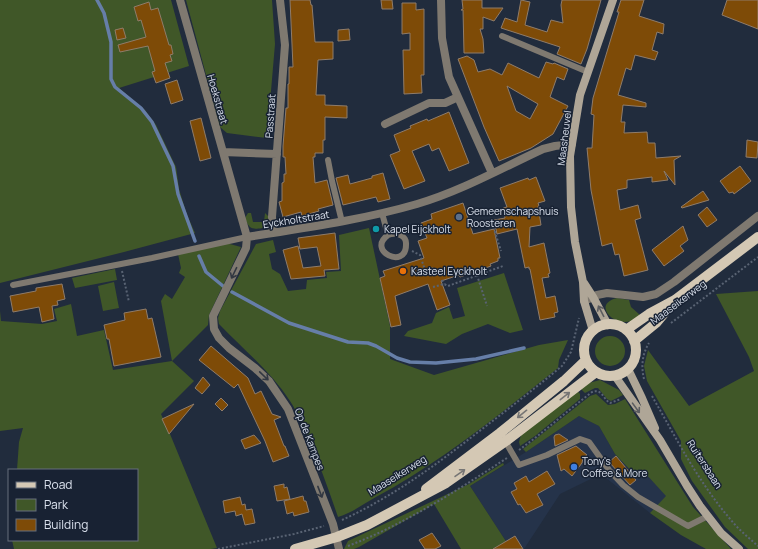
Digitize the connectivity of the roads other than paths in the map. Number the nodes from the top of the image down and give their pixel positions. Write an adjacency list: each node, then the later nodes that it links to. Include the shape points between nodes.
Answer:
1 (180, 0): 10 (street, Hoekstraat)
2 (280, 0): 11 (street, Passtraat, via 285,46)
3 (441, 0): 7 (street, via 445,59 449,77)
4 (613, 0): 6 (street, Maasheuvel)
5 (502, 36): 6 (lane)
6 (588, 72): 9 (street, Maasheuvel, via 580,95)
7 (458, 96): 8 (street, via 444,103 429,103); 13 (street)
8 (385, 124)
9 (572, 144): 13 (street, Eyckholtstraat, via 543,149); 21 (street, Maasheuvel, via 572,213)
10 (223, 152): 11 (street); 19 (street, Hoekstraat)
11 (277, 154): 17 (street, Passtraat)
12 (328, 160): 16 (lane)
13 (492, 173): 14 (street, Eyckholtstraat, via 459,189)
14 (382, 213): 16 (street, Eyckholtstraat); 18 (lane)
15 (758, 216): 23 (street, via 656,294 643,296 611,292)
16 (342, 222): 17 (street, Eyckholtstraat)
17 (273, 233): 19 (street, Eyckholtstraat)
18 (388, 235): 18 (lane, via 381,244 382,250 393,258 400,257 406,248 404,238 399,234)
19 (247, 237): 22 (lane, Eyckholtstraat); 39 (street, Op de Kampes, one-way to 39, via 246,248 213,316 214,329 229,348 269,381 288,409)
20 (758, 237): 24 (main road, Maaseikerweg)
21 (583, 282): 23 (street, Maasheuvel); 25 (street, Maasheuvel)
22 (13, 285)
23 (593, 297): 25 (street); 26 (street, Maasheuvel, one-way to 23)
24 (675, 300): 27 (main road, Maaseikerweg); 29 (main road, Maaseikerweg, via 656,323)
25 (584, 301): 28 (street, Maasheuvel)
26 (608, 325): 27 (main road, via 616,325); 28 (main road)
27 (626, 330): 29 (main road)
28 (593, 331): 30 (main road, via 585,344)
29 (634, 341): 31 (main road, via 636,354)
30 (586, 360): 32 (main road); 34 (main road, one-way to 34)
31 (628, 369): 33 (main road); 35 (street)
32 (596, 372): 33 (main road); 36 (main road, one-way to 32)
33 (615, 376): 35 (street, one-way to 35)
34 (500, 433): 36 (lane); 37 (main road)
35 (660, 440): 38 (street)
36 (506, 441): 37 (main road, one-way to 36, via 446,483); 38 (lane, via 519,465 580,439 589,442 609,470 638,497 688,526)
37 (414, 499): 39 (main road, via 367,525)
38 (708, 516): 42 (street)
39 (337, 537): 40 (main road); 41 (street, Op de Kampes)
40 (295, 549)
41 (339, 549)
42 (739, 549)

